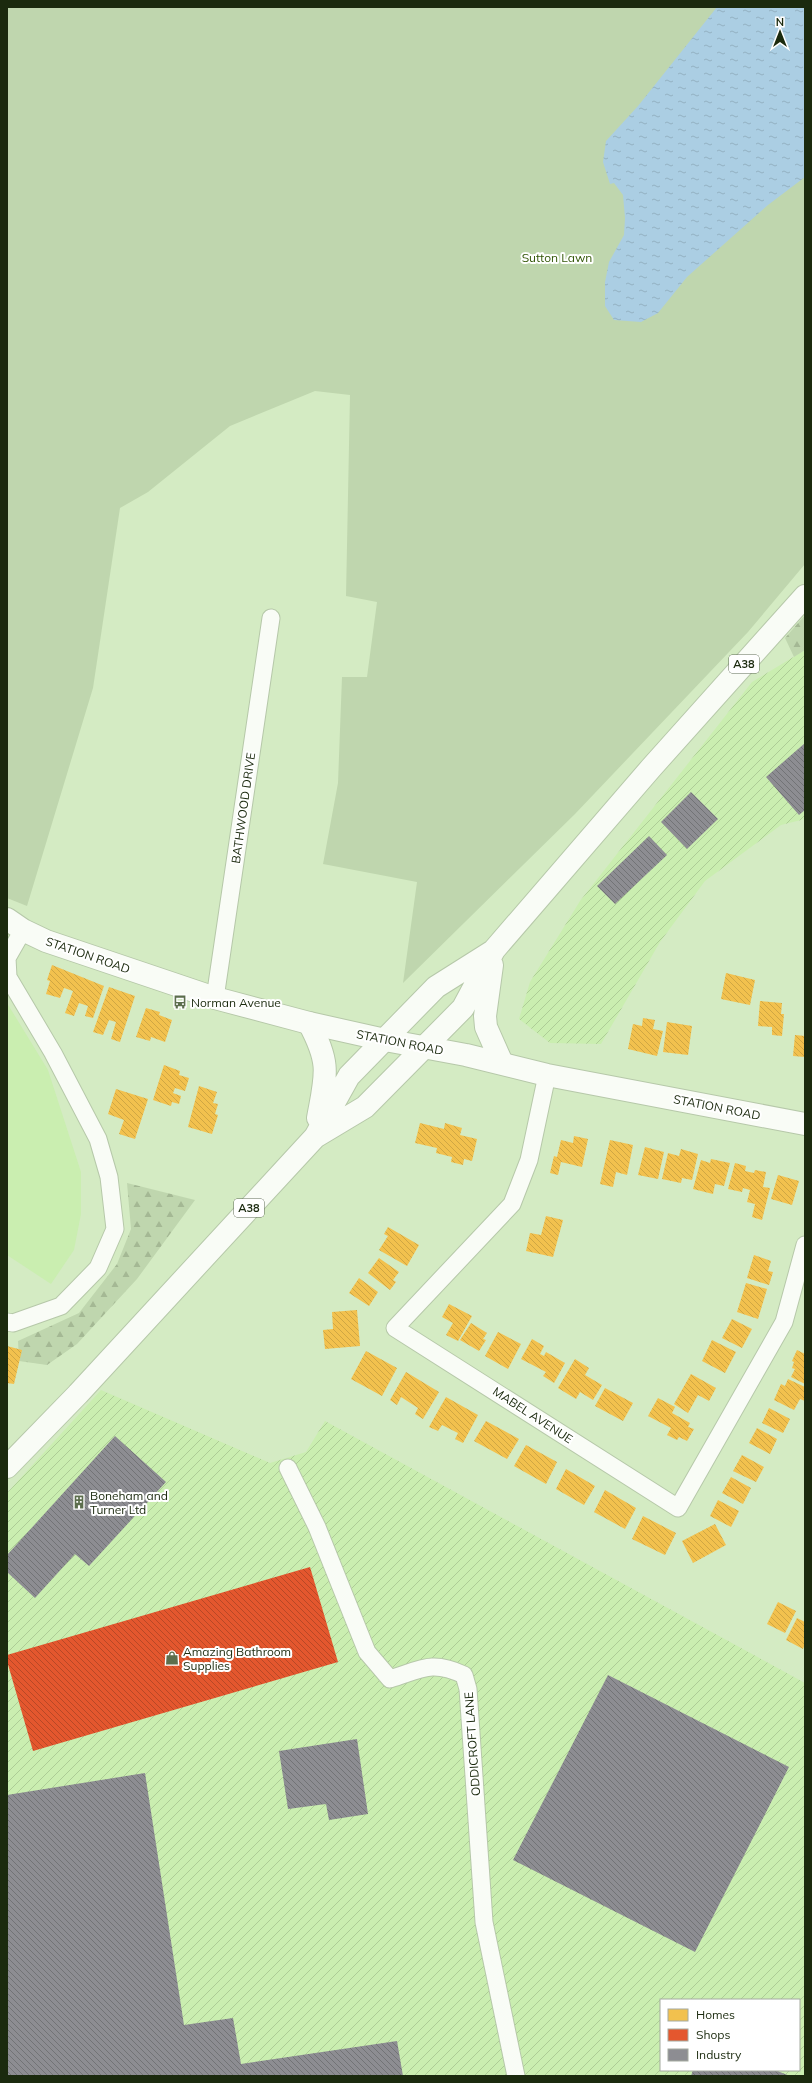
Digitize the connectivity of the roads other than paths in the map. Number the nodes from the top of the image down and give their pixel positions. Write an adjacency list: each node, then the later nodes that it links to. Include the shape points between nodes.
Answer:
1 (805, 596): 4 (main road, A38, via 651,768)
2 (271, 618): 5 (street, BATHWOOD DRIVE)
3 (15, 924): 5 (main road, STATION ROAD, via 46,940); 14 (street, via 7,958 8,977 53,1053 98,1139 109,1177 115,1229 98,1268 61,1306 13,1323)
4 (494, 950): 7 (main road, A38, via 436,987); 8 (main road, A38, via 463,1008); 9 (main road, via 484,1016)
5 (215, 998): 6 (main road, STATION ROAD)
6 (309, 1023): 7 (main road, STATION ROAD); 12 (main road, via 322,1049 326,1066)
7 (385, 1040): 8 (main road, STATION ROAD); 12 (main road, A38, via 343,1084)
8 (426, 1047): 9 (main road, STATION ROAD); 12 (main road, A38, via 365,1107)
9 (502, 1064): 10 (main road, STATION ROAD)
10 (547, 1075): 11 (main road, STATION ROAD); 13 (street, MABEL AVENUE, via 529,1160 512,1204 395,1328 678,1508 784,1322)
11 (805, 1124)
12 (315, 1137): 15 (main road, A38, via 78,1394)
13 (805, 1245)
14 (7, 1322)
15 (7, 1467)
16 (288, 1468): 17 (street, ODDICROFT LANE, via 317,1527 367,1652 390,1679 431,1665 449,1668 464,1675 468,1689 484,1922)
17 (516, 2076)

